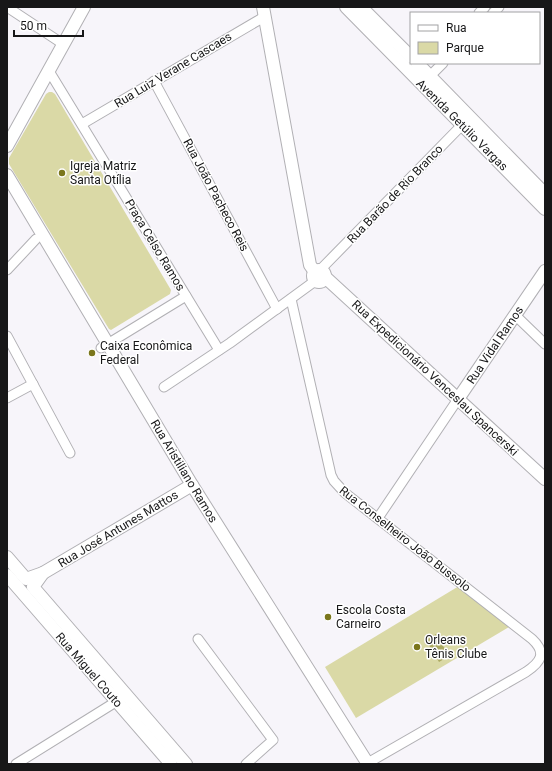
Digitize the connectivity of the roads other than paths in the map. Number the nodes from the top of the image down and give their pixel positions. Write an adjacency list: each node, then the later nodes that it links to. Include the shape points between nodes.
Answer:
1 (7, 7): 6 (street)
2 (84, 7): 6 (street)
3 (346, 7): 8 (street, Avenida Getúlio Vargas)
4 (362, 7): 7 (street)
5 (264, 12): 13 (street, Rua Luiz Verane Cascaes); 24 (street, Rua Expedicionário Venceslau Spancerski, via 310,265)
6 (63, 44): 11 (street)
7 (410, 56)
8 (410, 62)
9 (413, 64): 12 (street, Avenida Getúlio Vargas)
10 (441, 64): 12 (street)
11 (49, 71): 15 (street, Praça Celso Ramos); 16 (street)
12 (422, 72): 14 (street, Avenida Getúlio Vargas)
13 (154, 81): 15 (street, Rua Luiz Verane Cascaes); 27 (street, Rua João Pacheco Reis)
14 (466, 121): 19 (street, Avenida Getúlio Vargas); 20 (street, Avenida Getúlio Vargas); 24 (street, Rua Barão de Rio Branco)
15 (82, 124): 25 (street, Praça Celso Ramos)
16 (7, 146)
17 (7, 175): 31 (street, Rua Aristiliano Ramos)
18 (7, 191): 21 (street, Rua Aristiliano Ramos)
19 (545, 194)
20 (545, 209)
21 (36, 239): 22 (street); 31 (street, Rua Aristiliano Ramos)
22 (7, 270)
23 (545, 271): 28 (street, Rua Vidal Ramos)
24 (319, 275): 26 (street, Rua Barão de Rio Branco); 36 (street, Rua Expedicionário Venceslau Spancerski)
25 (186, 296): 31 (street, Praça Celso Ramos); 32 (street, Praça Celso Ramos)
26 (291, 299): 27 (street, Rua Barão de Rio Branco); 40 (street, Rua Conselheiro João Bussolo, via 332,475 339,488)
27 (277, 309): 32 (street, Rua Barão de Rio Branco)
28 (515, 315): 30 (street); 36 (street, Rua Vidal Ramos)
29 (7, 336): 33 (street)
30 (545, 344)
31 (104, 346): 39 (street, Rua Aristiliano Ramos)
32 (219, 350): 34 (street, Rua Barão de Rio Branco)
33 (33, 384): 35 (street); 37 (street)
34 (164, 387)
35 (7, 398)
36 (458, 400): 38 (street, Rua Expedicionário Venceslau Spancerski); 40 (street, Rua Vidal Ramos)
37 (70, 453)
38 (545, 479)
39 (189, 487): 43 (street, Rua José Antunes Mattos); 52 (street, Rua Aristiliano Ramos); 53 (street, Rua Aristiliano Ramos)
40 (378, 518): 53 (street, Rua Conselheiro João Bussolo, via 532,639 539,648 541,657 526,672)
41 (7, 557): 43 (street, Rua Miguel Couto)
42 (7, 575): 44 (street, Rua Miguel Couto)
43 (29, 583): 44 (street, via 22,580 19,584); 45 (street, Rua Miguel Couto)
44 (20, 591): 45 (street, Rua Miguel Couto)
45 (68, 637): 47 (street, Rua Miguel Couto)
46 (198, 639): 51 (street, via 273,740)
47 (122, 699): 48 (street); 49 (street, Rua Miguel Couto); 50 (street, Rua Miguel Couto)
48 (16, 764)
49 (171, 764)
50 (186, 764)
51 (246, 764)
52 (359, 764)
53 (367, 764)

